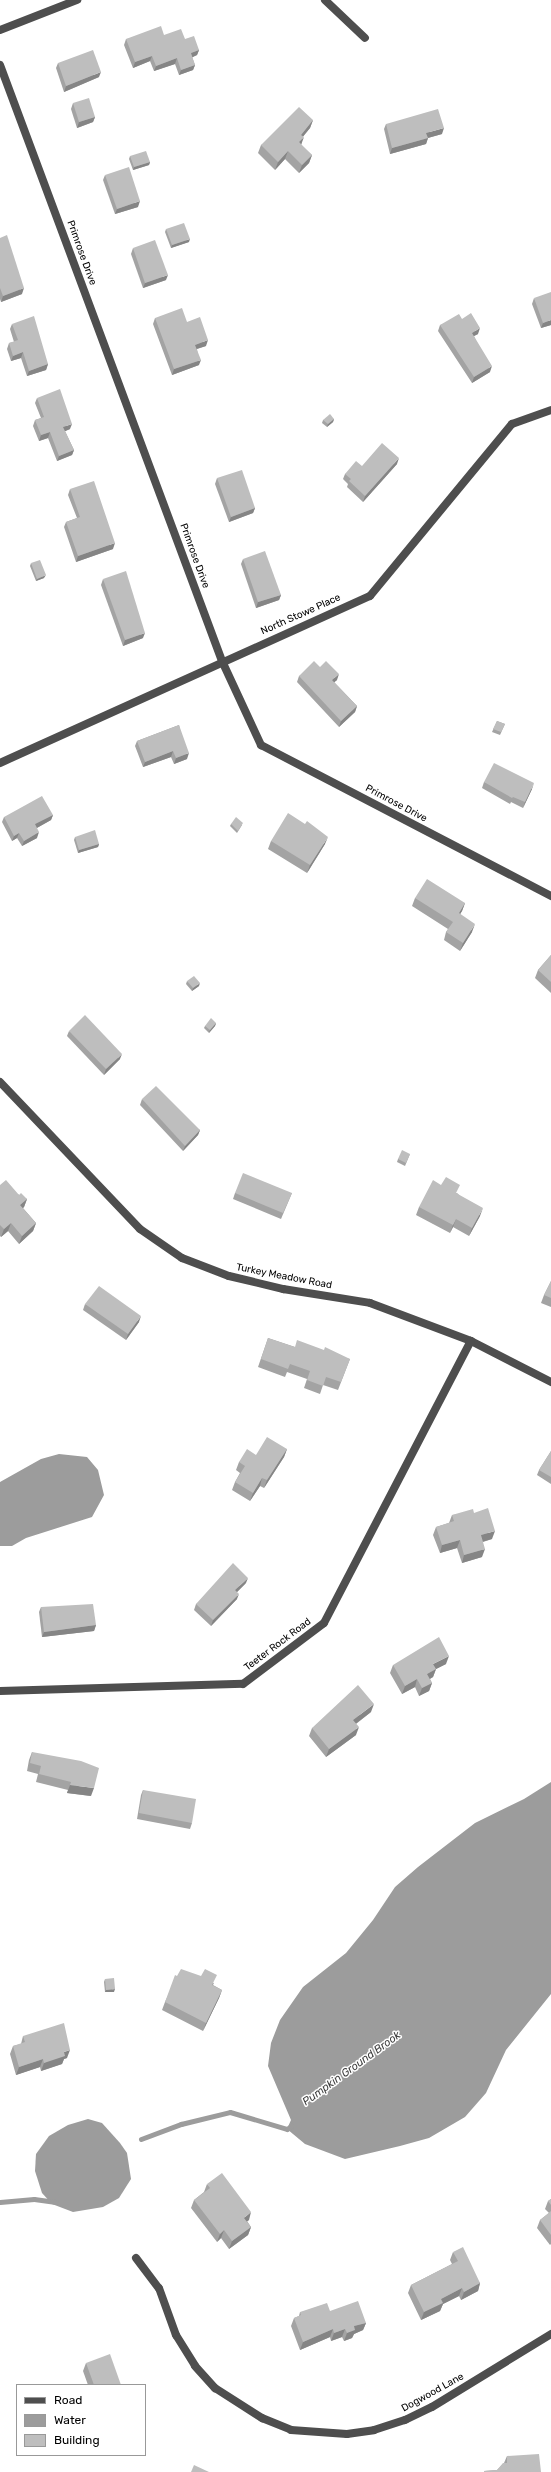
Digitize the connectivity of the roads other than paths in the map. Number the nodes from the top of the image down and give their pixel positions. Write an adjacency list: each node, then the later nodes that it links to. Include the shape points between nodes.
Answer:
1 (77, 0): 3 (street)
2 (325, 0): 4 (street)
3 (0, 30)
4 (365, 38)
5 (0, 65): 7 (street, Primrose Drive)
6 (551, 410): 7 (street, North Stowe Place, via 512,424 370,596)
7 (222, 662): 8 (street, North Stowe Place); 9 (street, Primrose Drive, via 261,745)
8 (0, 763)
9 (551, 896)
10 (0, 1082): 11 (street, Turkey Meadow Road, via 140,1229 182,1258 229,1276 283,1289 370,1302)
11 (471, 1341): 12 (street, Turkey Meadow Road); 13 (street, Teeter Rock Road, via 324,1622 243,1684)
12 (551, 1382)
13 (0, 1691)
14 (136, 2258): 15 (street, Dogwood Lane, via 159,2288 176,2335 205,2377 235,2403 291,2430 347,2434 374,2430 405,2420 432,2407)
15 (551, 2334)

